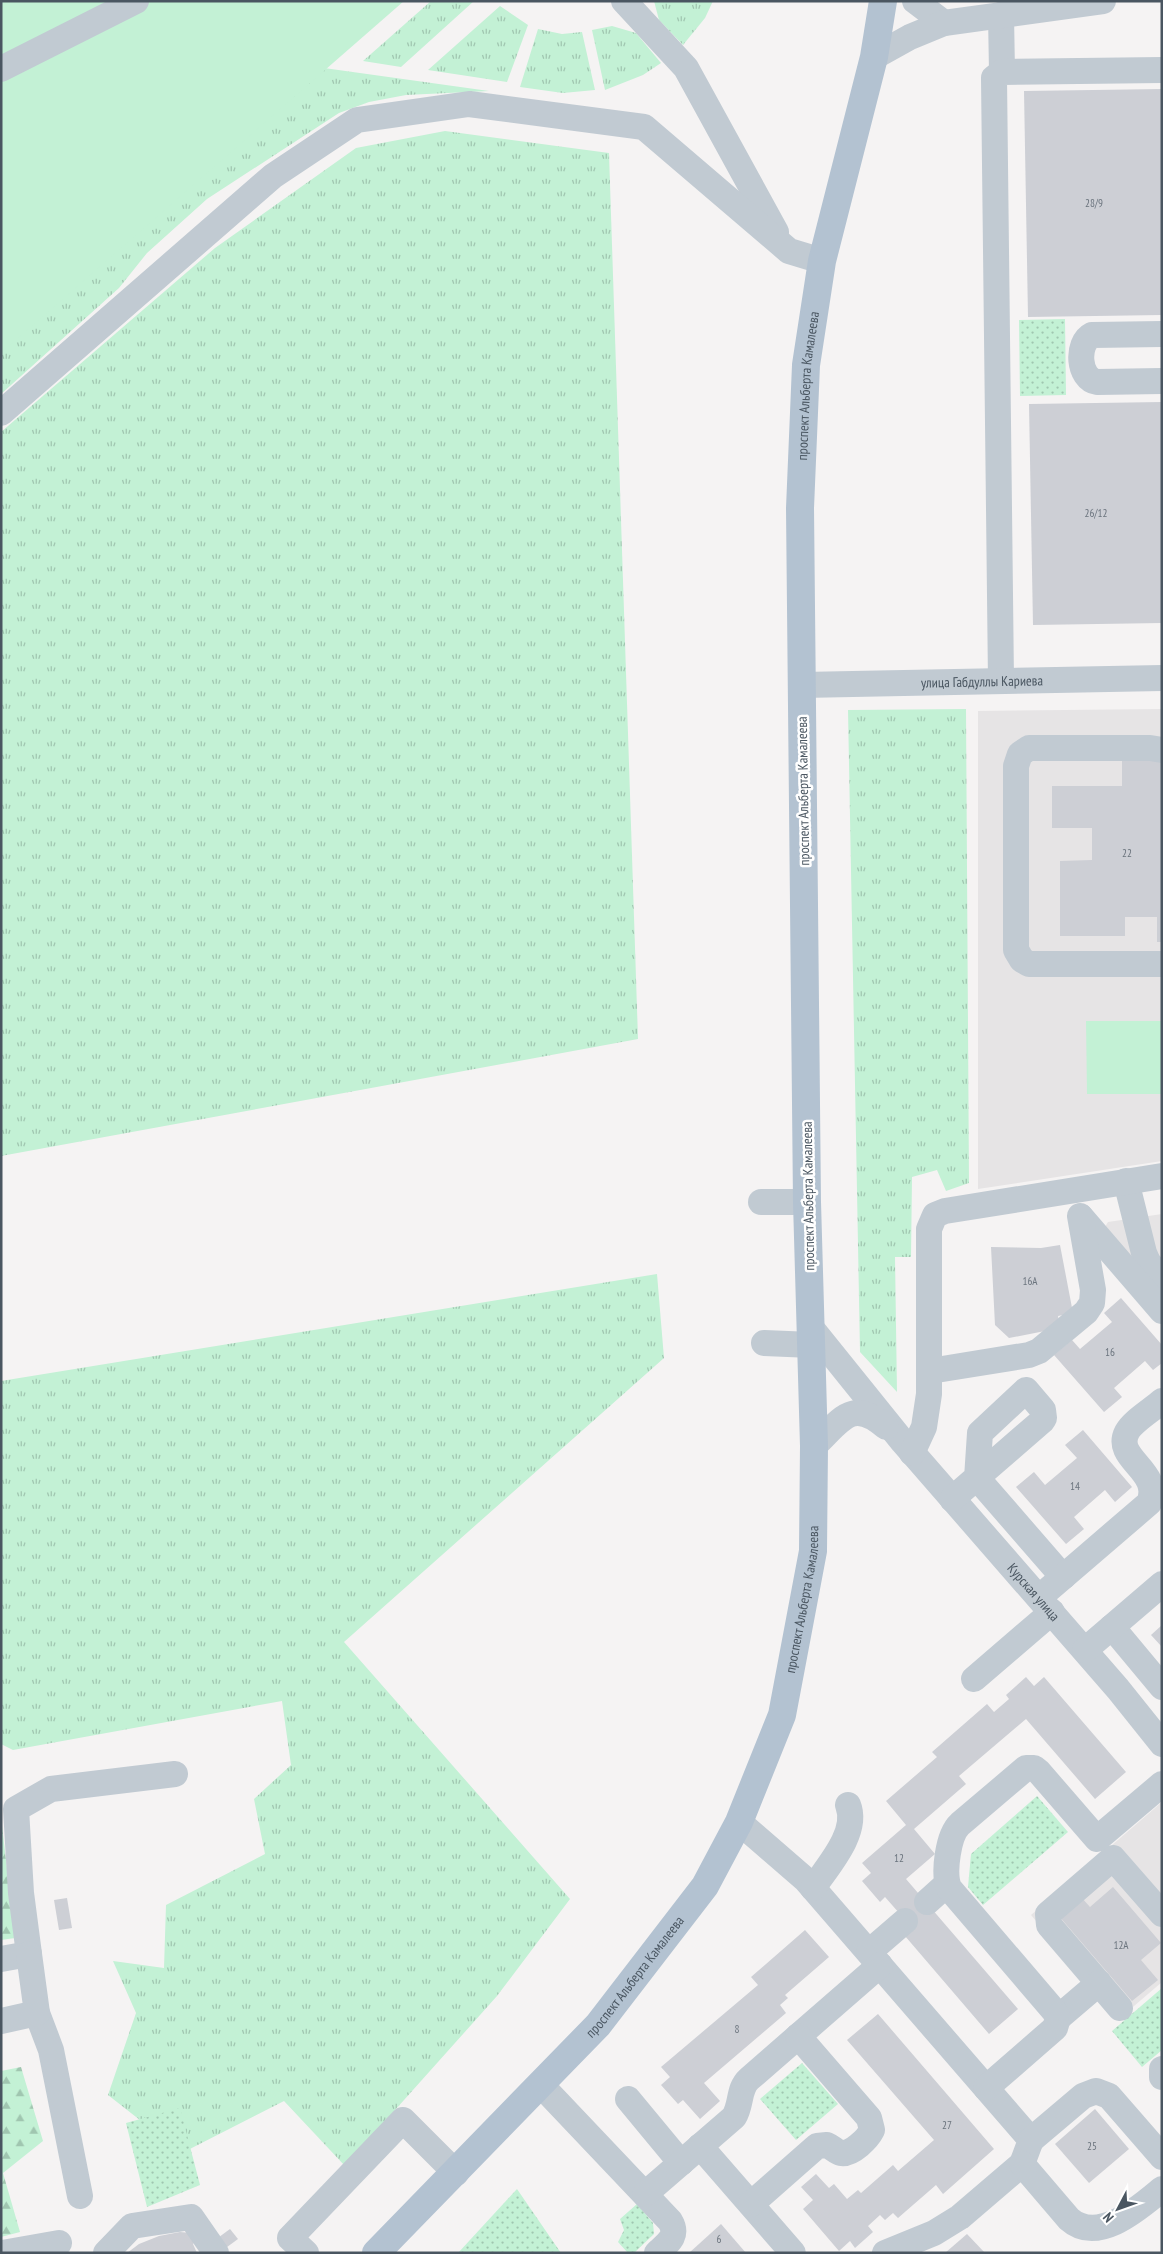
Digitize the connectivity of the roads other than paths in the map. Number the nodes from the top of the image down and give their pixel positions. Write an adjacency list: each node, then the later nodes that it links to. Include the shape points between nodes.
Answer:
1 (136, 1): 9 (street)
2 (624, 1): 12 (street, via 686,68)
3 (883, 1): 8 (main road, проспект Альберта Камалеева)
4 (916, 1): 6 (street)
5 (1102, 1): 7 (street)
6 (951, 15): 7 (street); 8 (street)
7 (1001, 15): 11 (street)
8 (874, 57): 13 (main road, проспект Альберта Камалеева)
9 (1, 69)
10 (1162, 70): 11 (street)
11 (1002, 72): 18 (street, via 993,83)
12 (784, 246): 13 (street, via 790,251); 16 (street, via 644,127 469,104 357,120 273,176)
13 (822, 260): 19 (main road, проспект Альберта Камалеева, via 806,365 800,508)
14 (1162, 334): 15 (street, via 1092,335 1082,346 1083,372 1089,380)
15 (1162, 381)
16 (1, 413)
17 (1162, 678): 18 (street, улица Габдуллы Кариева)
18 (1001, 681): 19 (street, улица Габдуллы Кариева)
19 (802, 686): 26 (main road, проспект Альберта Камалеева)
20 (1162, 750): 21 (street, via 1029,748 1020,754 1016,785 1016,950 1018,956 1029,964)
21 (1162, 964)
22 (1162, 1176): 23 (street)
23 (1126, 1182): 24 (street); 28 (street, via 1144,1253)
24 (1060, 1192): 27 (street); 33 (street, via 945,1211 932,1219 929,1228)
25 (761, 1202): 26 (street)
26 (807, 1202): 30 (main road, проспект Альберта Камалеева)
27 (1080, 1216): 29 (street); 32 (street, via 1093,1290 1092,1303 1044,1348)
28 (1160, 1274)
29 (1162, 1311)
30 (812, 1337): 31 (street); 35 (main road, проспект Альберта Камалеева); 36 (street, Курская улица)
31 (764, 1343)
32 (1023, 1356): 33 (street); 37 (street, via 1026,1390 1043,1410 1044,1418)
33 (930, 1371): 36 (street, via 924,1427)
34 (1162, 1401): 39 (street, via 1129,1429 1125,1438 1126,1449 1151,1478 1153,1496 1149,1503)
35 (814, 1446): 36 (street, Курская улица, via 849,1413 857,1411 875,1418); 50 (main road, проспект Альберта Камалеева, via 812,1551 782,1715)
36 (908, 1447): 38 (street, Курская улица)
37 (976, 1478): 38 (street); 39 (street)
38 (952, 1499): 41 (street, Курская улица)
39 (1062, 1577): 41 (street)
40 (1162, 1584): 42 (street)
41 (1045, 1605): 43 (street, Курская улица); 44 (street)
42 (1112, 1627): 43 (street); 45 (street)
43 (1085, 1650): 46 (street, Курская улица)
44 (974, 1679)
45 (1162, 1687)
46 (1162, 1744)
47 (175, 1774): 57 (street, via 51,1789 16,1809 21,1893)
48 (1162, 1784): 51 (street)
49 (848, 1805): 53 (street, via 850,1829)
50 (740, 1822): 53 (street); 68 (main road, проспект Альберта Камалеева, via 705,1886 598,2025)
51 (1105, 1849): 52 (street, via 1039,1772 1026,1768 952,1833); 55 (street); 60 (street, via 1048,1918 1049,1925)
52 (947, 1884): 54 (street); 63 (street)
53 (813, 1888): 58 (street)
54 (927, 1902)
55 (1162, 1914)
56 (905, 1920): 58 (street)
57 (29, 1954): 59 (street); 62 (street)
58 (874, 1959): 65 (street); 69 (street)
59 (1, 1960)
60 (1099, 1983): 61 (street); 63 (street)
61 (1120, 2008)
62 (37, 2013): 64 (street); 78 (street, via 51,2050)
63 (1058, 2018): 69 (street, via 1055,2028)
64 (1, 2021)
65 (798, 2036): 72 (street, via 746,2082 734,2117); 79 (street, via 869,2118 872,2130 846,2154 827,2145 817,2146)
66 (1162, 2069): 67 (street)
67 (1162, 2077)
68 (541, 2085): 75 (main road, проспект Альберта Камалеева); 77 (street)
69 (986, 2088): 71 (street)
70 (628, 2099): 72 (street)
71 (1031, 2140): 73 (street, via 1083,2096 1096,2091 1109,2096); 74 (street)
72 (691, 2154): 77 (street); 79 (street)
73 (1162, 2158)
74 (1022, 2164): 76 (street, via 1069,2219 1088,2229 1103,2227 1121,2218); 88 (street, via 953,2222)
75 (456, 2173): 84 (street, via 403,2120 290,2238); 85 (main road, проспект Альберта Камалеева)
76 (1162, 2189)
77 (645, 2194): 86 (street, via 670,2221 674,2230 671,2240)
78 (80, 2196)
79 (751, 2204): 87 (street)
80 (55, 2247): 81 (street)
81 (2, 2253)
82 (106, 2253): 83 (street, via 132,2226 191,2218)
83 (216, 2253)
84 (306, 2253)
85 (376, 2253)
86 (657, 2253)
87 (793, 2253)
88 (885, 2253)

